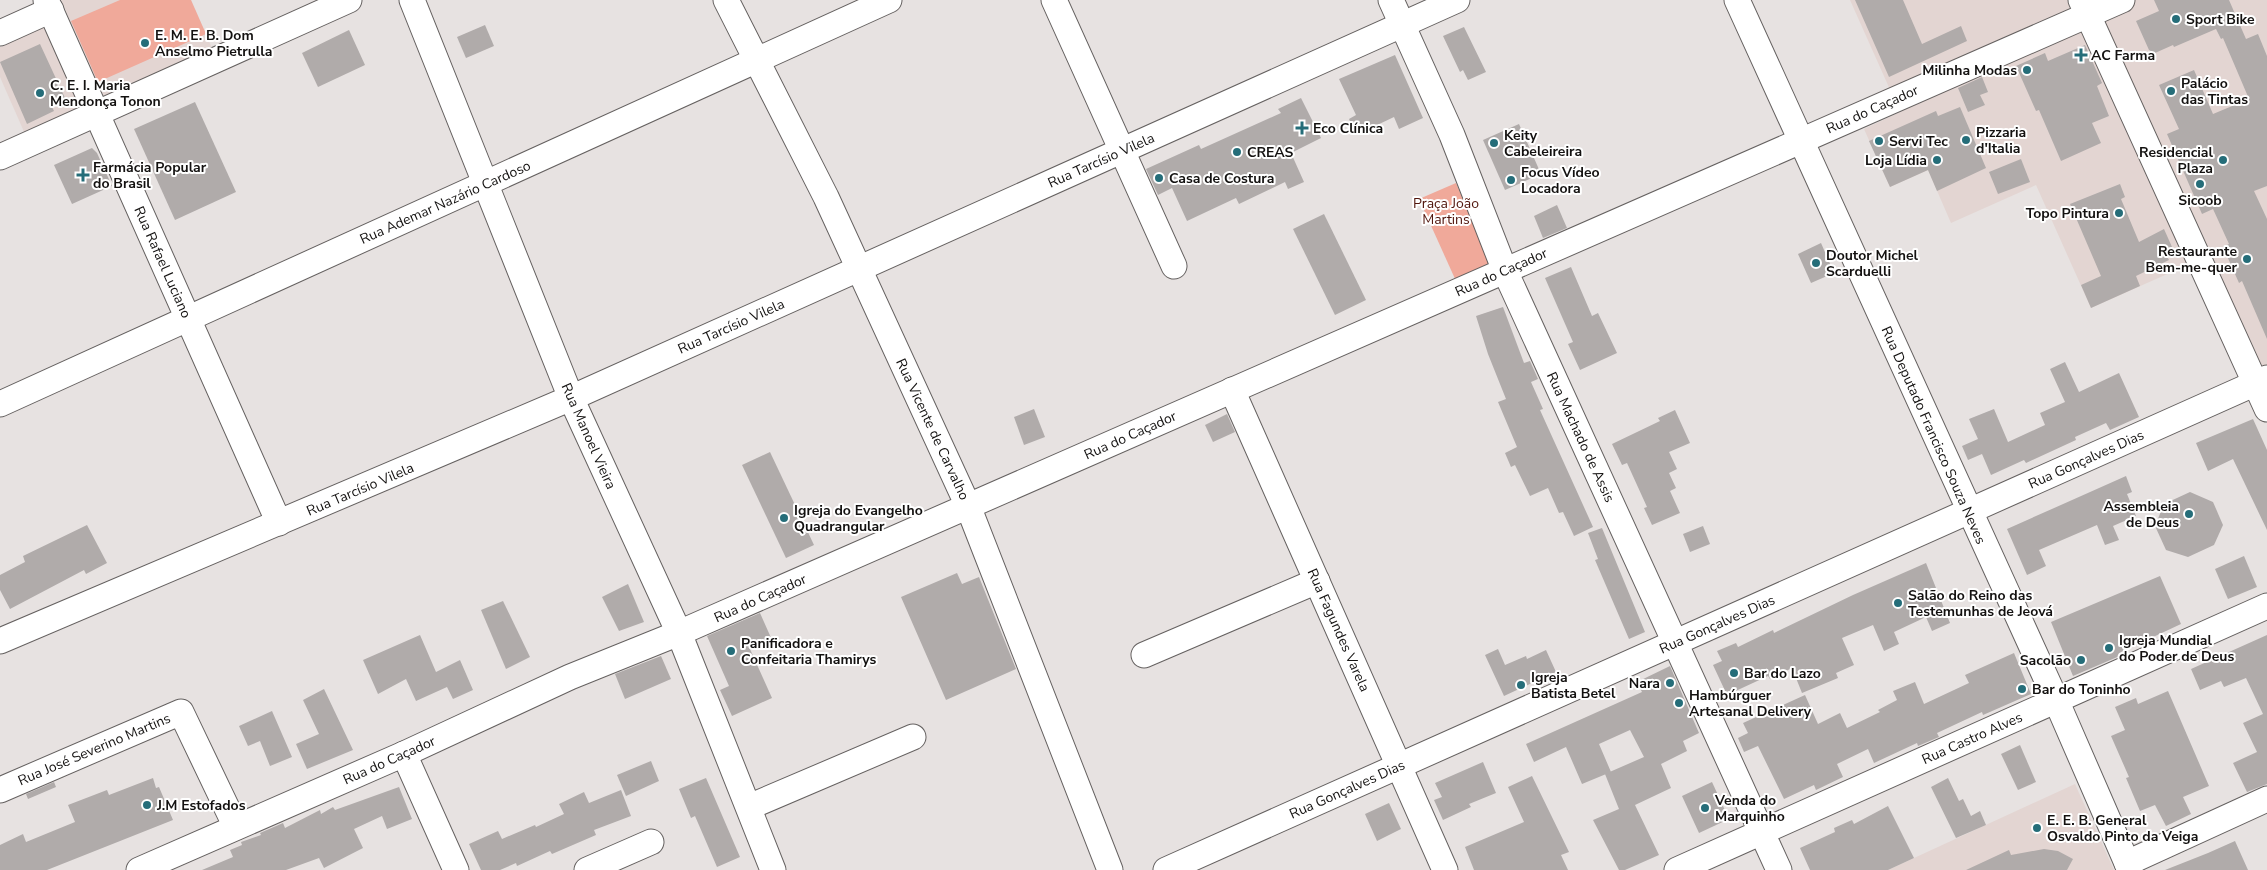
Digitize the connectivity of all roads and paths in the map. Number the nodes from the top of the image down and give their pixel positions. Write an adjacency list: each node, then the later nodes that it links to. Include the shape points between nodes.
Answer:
1 (349, 0): 15 (street)
2 (412, 0): 19 (street, Rua Manoel Vieira)
3 (726, 0): 14 (street, Rua Vicente de Carvalho)
4 (889, 0): 14 (street, Rua Ademar Nazário Cardoso)
5 (1054, 0): 17 (street)
6 (1391, 0): 12 (street, Rua Machado de Assis)
7 (1457, 0): 12 (street, Rua Tarcísio Vilela)
8 (1737, 0): 16 (street, Rua Deputado Francisco Souza Neves)
9 (2122, 0): 11 (street, Rua do Caçador)
10 (49, 5): 13 (street); 15 (street, Rua Rafael Luciano)
11 (2084, 8): 16 (street, Rua do Caçador); 24 (street)
12 (1402, 25): 17 (street, Rua Tarcísio Vilela); 22 (street, Rua Machado de Assis, via 1452,135)
13 (0, 33)
14 (757, 60): 19 (street, Rua Ademar Nazário Cardoso); 21 (street, Rua Vicente de Carvalho)
15 (97, 113): 18 (street); 23 (street, Rua Rafael Luciano)
16 (1801, 141): 22 (street, Rua do Caçador); 30 (street, Rua Deputado Francisco Souza Neves)
17 (1122, 150): 20 (street); 21 (street, Rua Tarcísio Vilela)
18 (0, 157)
19 (485, 183): 23 (street, Rua Ademar Nazário Cardoso); 26 (street, Rua Manoel Vieira)
20 (1174, 266)
21 (859, 269): 26 (street, Rua Tarcísio Vilela); 29 (street, Rua Vicente de Carvalho)
22 (1505, 270): 25 (street, Rua do Caçador); 36 (street, Rua Machado de Assis)
23 (188, 319): 27 (street, Rua Ademar Nazário Cardoso); 31 (street, Rua Rafael Luciano)
24 (2261, 380): 28 (street); 30 (street, Rua Gonçalves Dias)
25 (1232, 390): 29 (street, Rua do Caçador); 32 (street, Rua Fagundes Varela)
26 (571, 398): 31 (street, Rua Tarcísio Vilela); 34 (street, Rua Manoel Vieira)
27 (0, 404)
28 (2267, 409)
29 (968, 506): 34 (street, Rua do Caçador); 53 (street, Rua Vicente de Carvalho)
30 (1969, 511): 36 (street, Rua Gonçalves Dias); 38 (street, Rua Deputado Francisco Souza Neves)
31 (279, 523): 35 (street, Rua Tarcísio Vilela)
32 (1317, 581): 37 (street); 41 (street, Rua Fagundes Varela)
33 (2267, 606): 38 (street, Rua Castro Alves)
34 (679, 633): 40 (street, Rua do Caçador, via 570,678); 44 (street, Rua Manoel Vieira)
35 (0, 641)
36 (1676, 642): 41 (street, Rua Gonçalves Dias); 46 (street, Rua Machado de Assis)
37 (1144, 655)
38 (2056, 700): 46 (street, Rua Castro Alves); 48 (street, Rua Deputado Francisco Souza Neves)
39 (913, 738): 44 (street)
40 (404, 754): 45 (street, Rua do Caçador); 50 (street)
41 (1399, 766): 54 (street, Rua Gonçalves Dias); 55 (street, Rua Fagundes Varela)
42 (0, 790): 45 (street, Rua José Severino Martins, via 181,712)
43 (2267, 799): 48 (street)
44 (749, 807): 52 (street, Rua Manoel Vieira)
45 (236, 827): 49 (street, Rua do Caçador)
46 (1763, 833): 56 (street, Rua Castro Alves); 57 (street, Rua Machado de Assis)
47 (651, 842): 51 (street)
48 (2128, 867)
49 (139, 870)
50 (456, 870)
51 (587, 870)
52 (773, 870)
53 (1110, 870)
54 (1166, 870)
55 (1445, 870)
56 (1677, 870)
57 (1779, 870)

